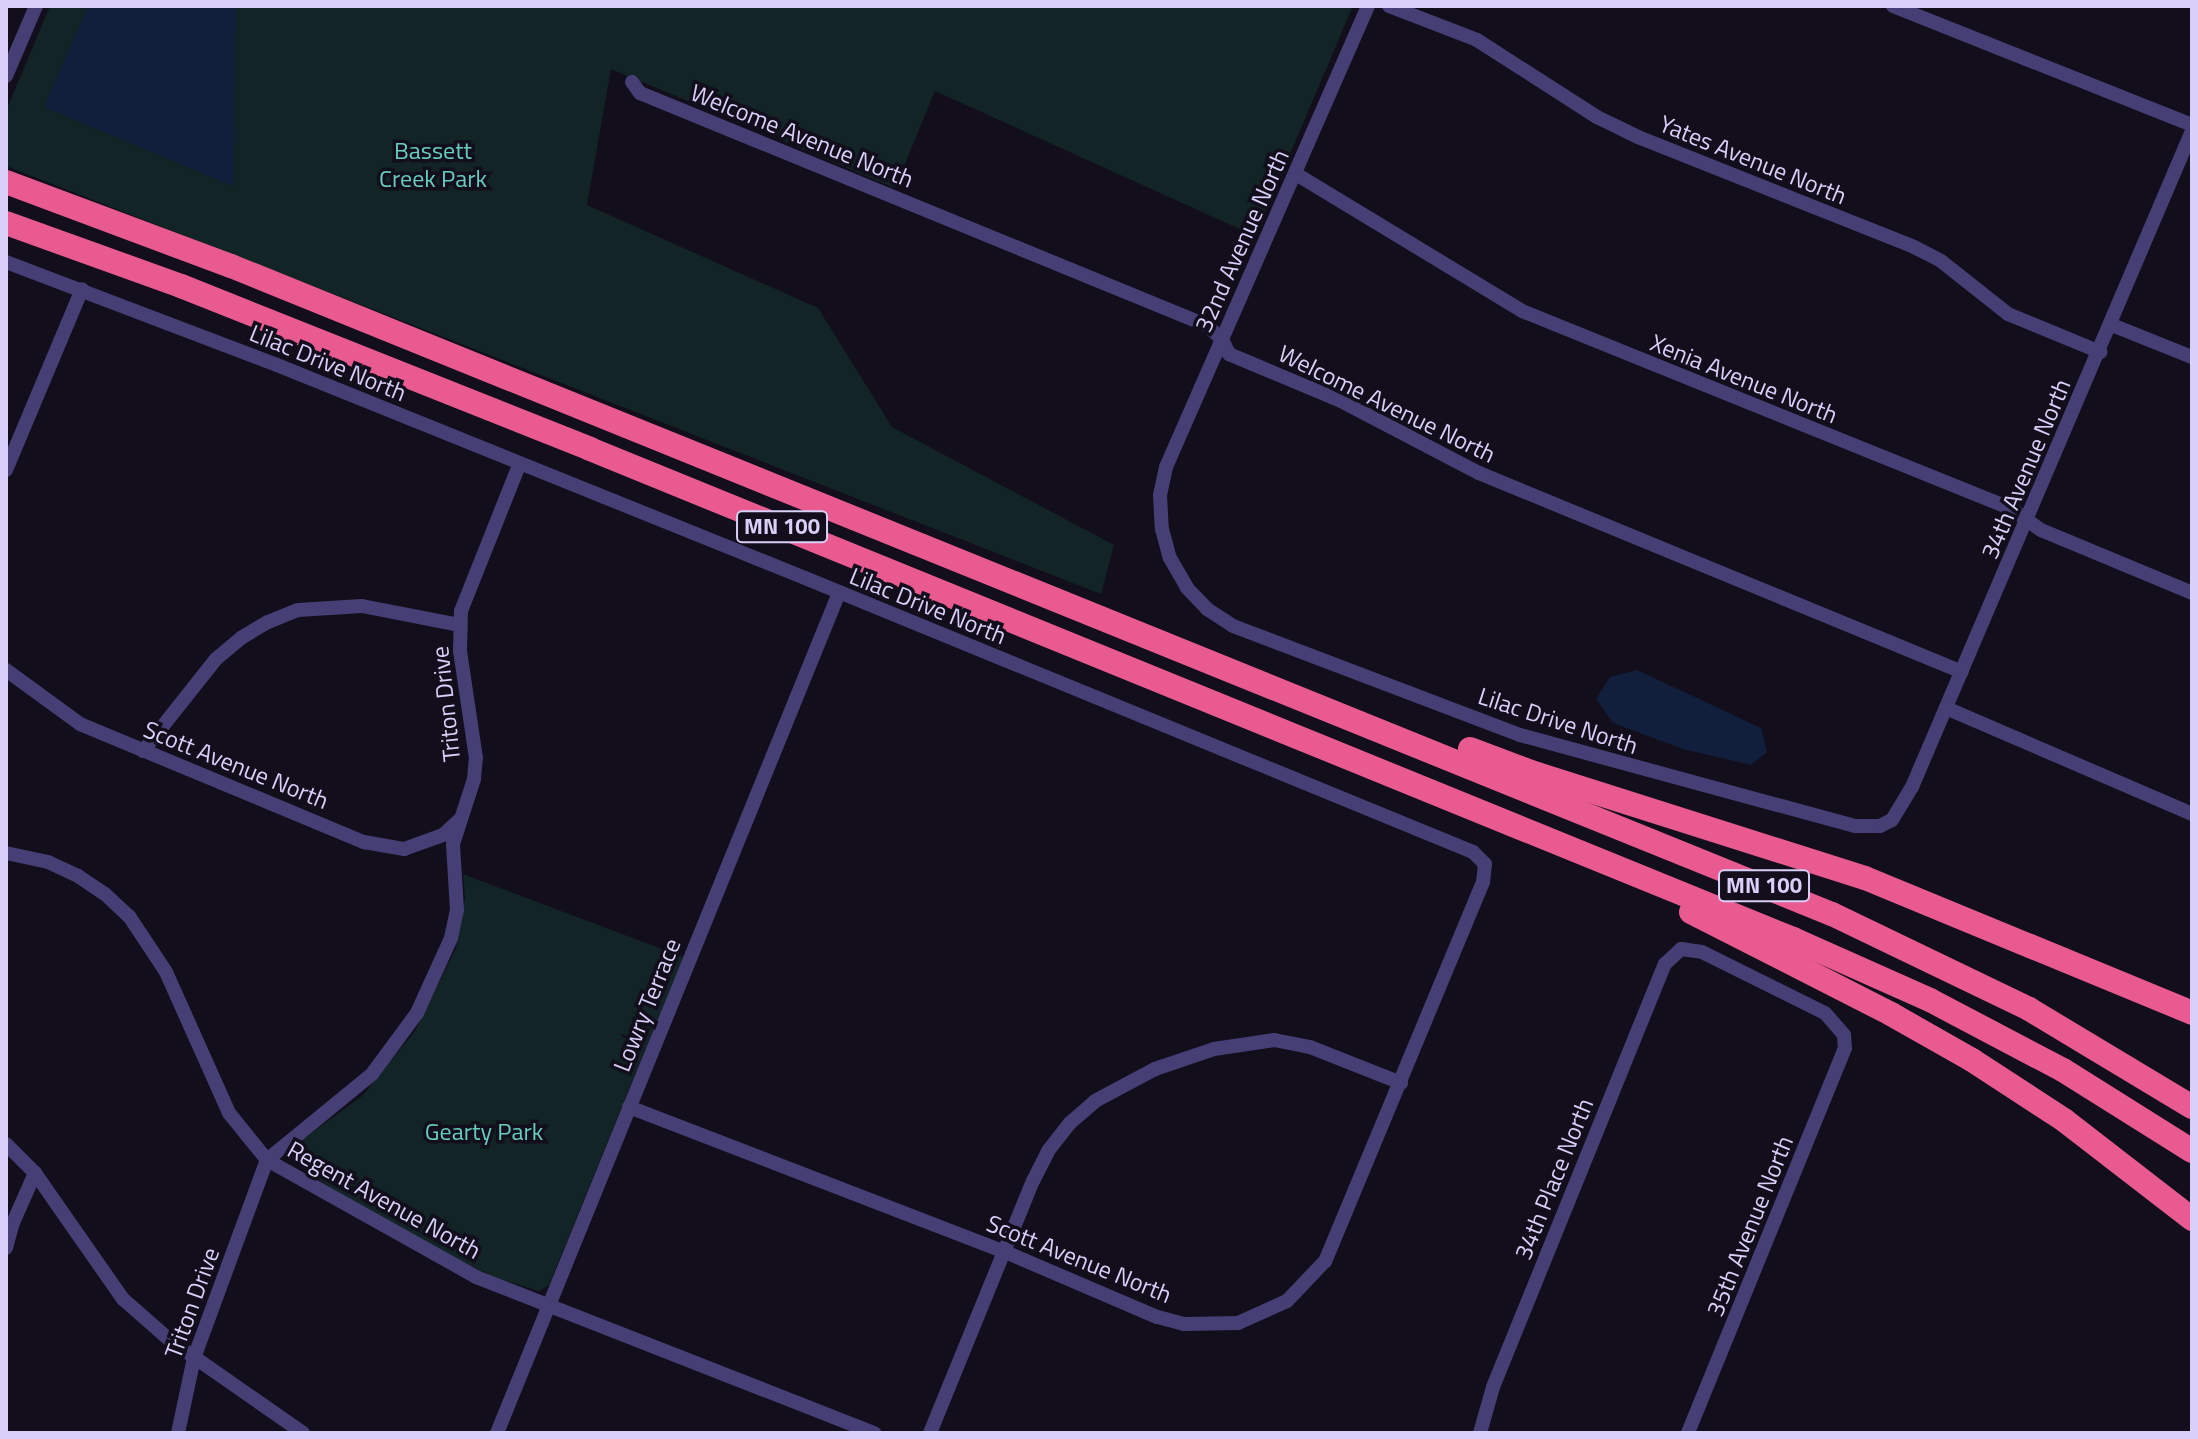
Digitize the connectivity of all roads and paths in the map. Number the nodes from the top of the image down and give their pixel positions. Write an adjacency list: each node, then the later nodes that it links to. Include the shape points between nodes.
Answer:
1 (36, 6): 5 (street)
2 (1368, 6): 8 (street, 32nd Avenue North)
3 (1389, 6): 15 (street, Yates Avenue North, via 1477,40 1597,117 1638,137 1914,247 1941,261 2008,314)
4 (1893, 6): 7 (street)
5 (6, 76)
6 (632, 82): 14 (street, Welcome Avenue North, via 640,93 1206,325)
7 (2192, 128): 13 (street, 34th Avenue North)
8 (1296, 174): 14 (street, 32nd Avenue North); 20 (street, Xenia Avenue North, via 1522,311 2012,509)
9 (6, 182): 26 (highway, MN 100, via 231,266)
10 (6, 223): 32 (highway, MN 100, via 181,286)
11 (6, 262): 12 (street, Lilac Drive North)
12 (82, 289): 17 (street, Lilac Drive North); 18 (street)
13 (2112, 325): 15 (street, 34th Avenue North); 16 (street)
14 (1222, 339): 19 (street, 32nd Avenue North, via 1166,467); 25 (street, Welcome Avenue North, via 1229,354 1341,401 1479,473)
15 (2100, 352): 20 (street, 34th Avenue North)
16 (2192, 357)
17 (519, 465): 21 (street, Lilac Drive North); 23 (street, Triton Drive)
18 (6, 470)
19 (1160, 495): 31 (street, Lilac Drive North, via 1170,558 1187,588 1233,626 1587,756 1856,826)
20 (2028, 520): 22 (street, Xenia Avenue North); 25 (street, 34th Avenue North)
21 (839, 593): 34 (street, Lilac Drive North, via 1473,852); 38 (street, Lowry Terrace)
22 (2192, 593)
23 (460, 625): 28 (street, via 362,606 298,610 241,638 216,659); 30 (street, Triton Drive, via 476,758)
24 (6, 670): 28 (street, Scott Avenue North, via 80,724)
25 (1962, 672): 27 (street, 34th Avenue North)
26 (1318, 704): 35 (highway, via 1428,733 1551,779 1865,878); 39 (highway, MN 100, via 1832,914 2078,1036)
27 (1946, 708): 29 (street); 31 (street, 34th Avenue North)
28 (143, 751): 30 (street, Scott Avenue North, via 384,847 424,844)
29 (2192, 814)
30 (459, 820): 42 (street, Triton Drive, via 453,844 457,910 433,985 372,1074)
31 (1892, 820)
32 (1554, 841): 41 (highway, MN 100, via 1930,1000 2063,1070); 44 (highway, via 1972,1060 2064,1120)
33 (6, 853): 42 (street, Regent Avenue North, via 48,862 78,876 129,916 166,972 229,1113)
34 (1485, 864): 37 (street, Scott Avenue North, via 1480,890)
35 (2192, 1013)
36 (1844, 1035): 54 (street, 34th Place North, via 1825,1013 1702,952 1681,949 1665,964 1493,1387); 55 (street, 35th Avenue North, via 1841,1061)
37 (1401, 1083): 46 (street, via 1310,1047 1274,1040 1214,1049 1145,1073 1095,1101 1048,1151); 46 (street, Scott Avenue North, via 1325,1261 1308,1283 1263,1314 1238,1323 1184,1324)
38 (629, 1107): 46 (street, Scott Avenue North); 47 (street, Lowry Terrace)
39 (2192, 1107)
40 (6, 1144): 43 (street)
41 (2192, 1151)
42 (267, 1160): 47 (street, Regent Avenue North, via 444,1261); 48 (street, Triton Drive)
43 (35, 1173): 45 (street); 48 (street, via 113,1288)
44 (2192, 1219)
45 (6, 1248)
46 (1005, 1252): 53 (street)
47 (549, 1303): 51 (street, Lowry Terrace); 52 (street, Regent Avenue North)
48 (194, 1358): 49 (street, Triton Drive); 50 (street)
49 (178, 1433)
50 (303, 1433)
51 (497, 1433)
52 (875, 1433)
53 (930, 1433)
54 (1480, 1433)
55 (1688, 1433)

